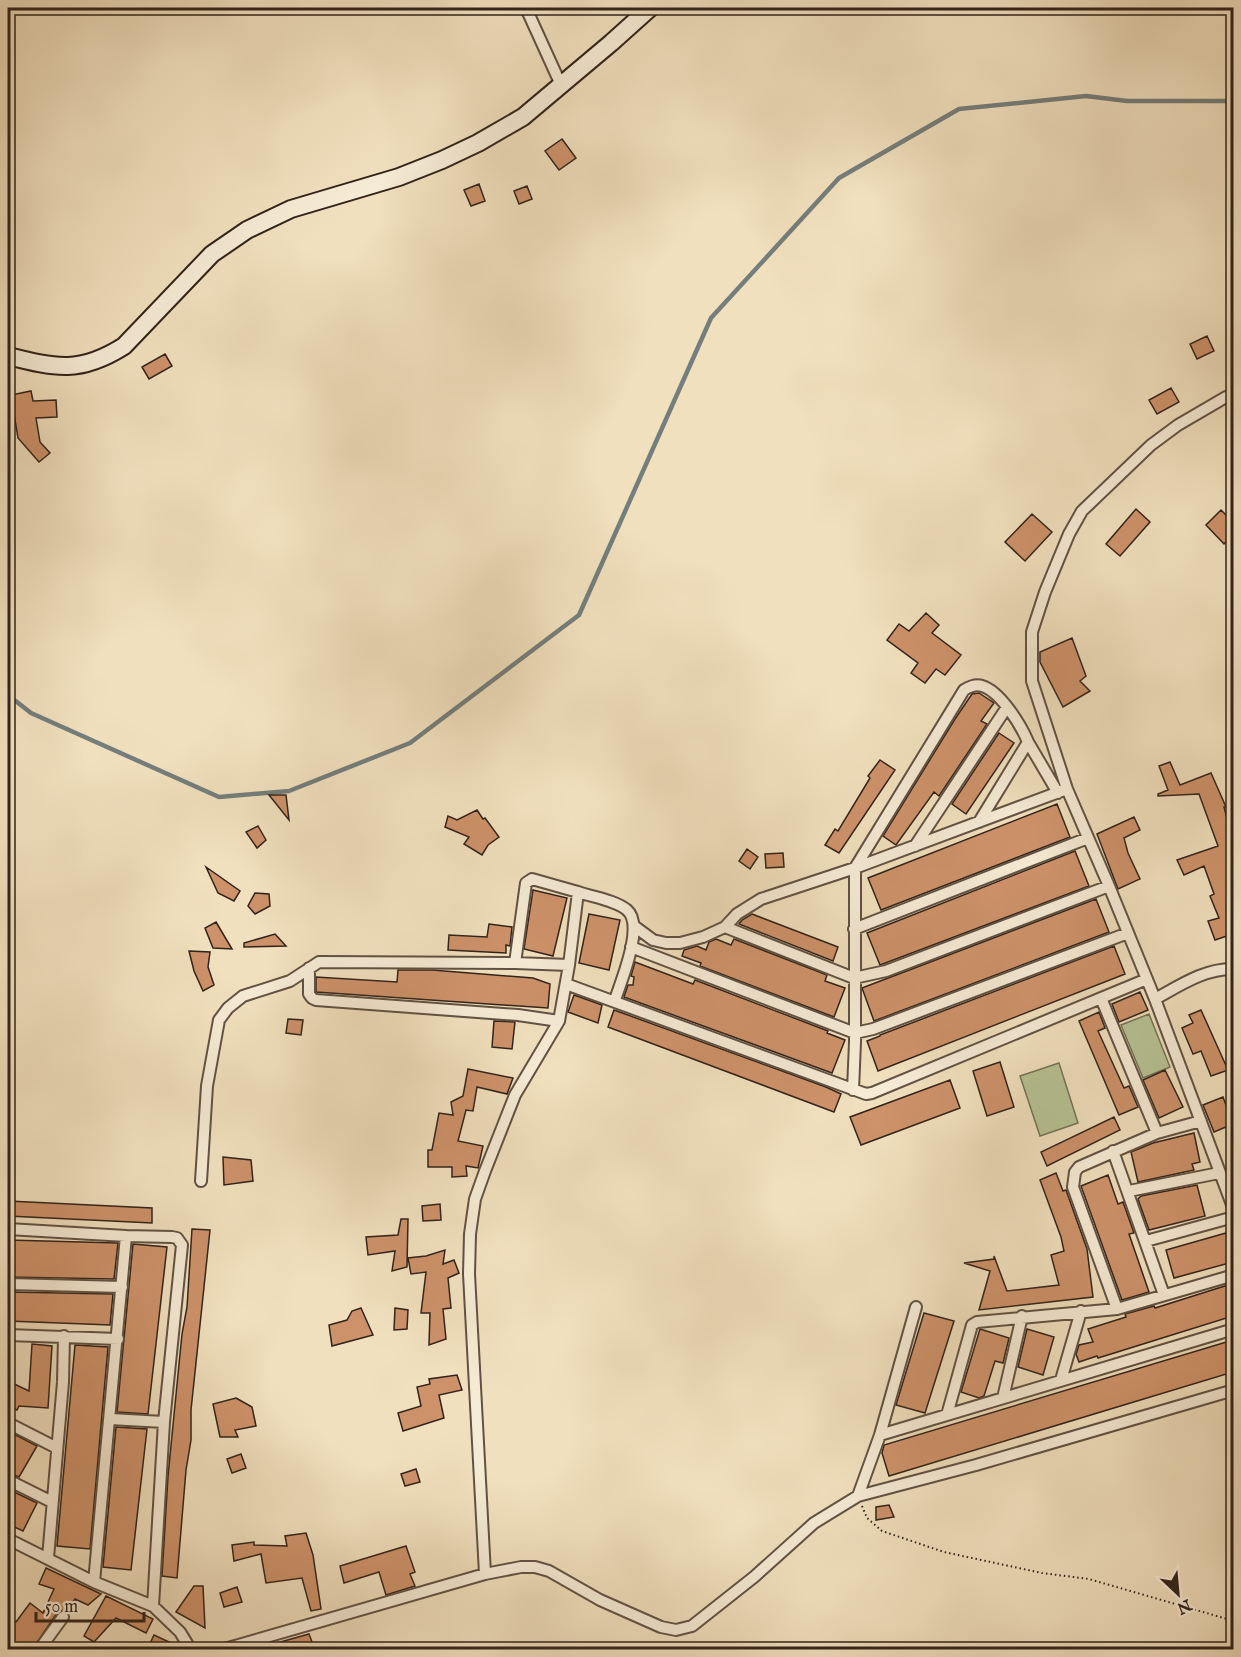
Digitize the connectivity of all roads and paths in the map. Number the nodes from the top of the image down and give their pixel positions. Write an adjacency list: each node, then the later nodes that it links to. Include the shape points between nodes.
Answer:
1 (526, 8): 3 (street)
2 (650, 8): 3 (street)
3 (561, 85): 4 (street, via 523,117 442,160 291,209 247,230 212,254 124,345 108,356 67,367)
4 (8, 356)
5 (1227, 397): 8 (street, via 1151,445 1082,511 1069,534 1032,632 1032,681)
6 (1007, 707): 7 (street); 11 (street); 12 (street, via 985,686 964,690)
7 (1028, 742): 8 (street); 9 (street)
8 (1063, 791): 9 (street); 10 (street)
9 (979, 822): 11 (street)
10 (1088, 838): 13 (street); 17 (street)
11 (915, 846): 12 (street)
12 (855, 868): 16 (street, via 761,899); 17 (street)
13 (1109, 886): 18 (street); 24 (street, via 886,971)
14 (578, 892): 15 (street, via 625,909); 20 (street, via 532,879 526,883); 21 (street)
15 (634, 926): 16 (street, via 653,940 666,943 703,937); 19 (street)
16 (725, 927): 24 (street)
17 (854, 929): 24 (street)
18 (1128, 933): 25 (street); 31 (street)
19 (631, 947): 29 (street); 31 (street)
20 (515, 963): 21 (street); 22 (street, via 319,962)
21 (569, 965): 26 (street)
22 (309, 968): 30 (street, via 309,994 316,1000); 37 (street, via 290,981 243,996 219,1020 207,1086)
23 (1233, 969): 28 (street, via 1205,973)
24 (854, 978): 31 (street)
25 (1147, 979): 27 (street); 28 (street)
26 (566, 984): 29 (street); 30 (street)
27 (1101, 998): 32 (street, via 872,1093); 34 (street)
28 (1155, 999): 33 (street)
29 (615, 1000): 32 (street)
30 (559, 1021): 70 (street, via 515,1095 484,1171 470,1234)
31 (855, 1033): 32 (street)
32 (853, 1090)
33 (1201, 1121): 34 (street); 36 (street)
34 (1157, 1133): 35 (street)
35 (1113, 1151): 38 (street); 49 (street, via 1079,1167 1072,1180)
36 (1219, 1173): 38 (street); 39 (street)
37 (201, 1181)
38 (1129, 1191): 43 (street)
39 (1233, 1210)
40 (1233, 1217): 43 (street)
41 (8, 1229): 42 (street)
42 (126, 1236): 46 (street); 61 (street, via 172,1237 182,1245)
43 (1146, 1241): 47 (street)
44 (1233, 1275): 47 (street)
45 (8, 1284): 46 (street)
46 (122, 1287): 55 (street)
47 (1164, 1295): 49 (street)
48 (916, 1307): 63 (street)
49 (1117, 1309): 50 (street)
50 (1081, 1311): 51 (street); 56 (street)
51 (1022, 1316): 58 (street); 59 (street, via 972,1325)
52 (1233, 1329): 56 (street)
53 (8, 1335): 54 (street)
54 (64, 1336): 55 (street); 64 (street)
55 (118, 1339): 60 (street)
56 (1061, 1380): 58 (street)
57 (1233, 1389): 66 (street)
58 (1003, 1398): 59 (street)
59 (947, 1415): 63 (street)
60 (110, 1419): 61 (street); 71 (street)
61 (164, 1422): 72 (street)
62 (8, 1423): 64 (street)
63 (880, 1435): 66 (street)
64 (57, 1448): 67 (street)
65 (8, 1480): 67 (street)
66 (858, 1496): 70 (street, via 814,1523 692,1626 676,1630 661,1628 542,1569 521,1567); 74 (path, via 867,1518 882,1530 944,1552 1089,1579)
67 (52, 1502): 69 (street)
68 (8, 1539): 69 (street)
69 (48, 1558): 71 (street)
70 (485, 1574): 77 (street)
71 (94, 1582): 72 (street)
72 (153, 1606): 76 (street, via 180,1632)
73 (63, 1617): 75 (street)
74 (1233, 1621)
75 (39, 1650)
76 (191, 1650)
77 (221, 1650)

